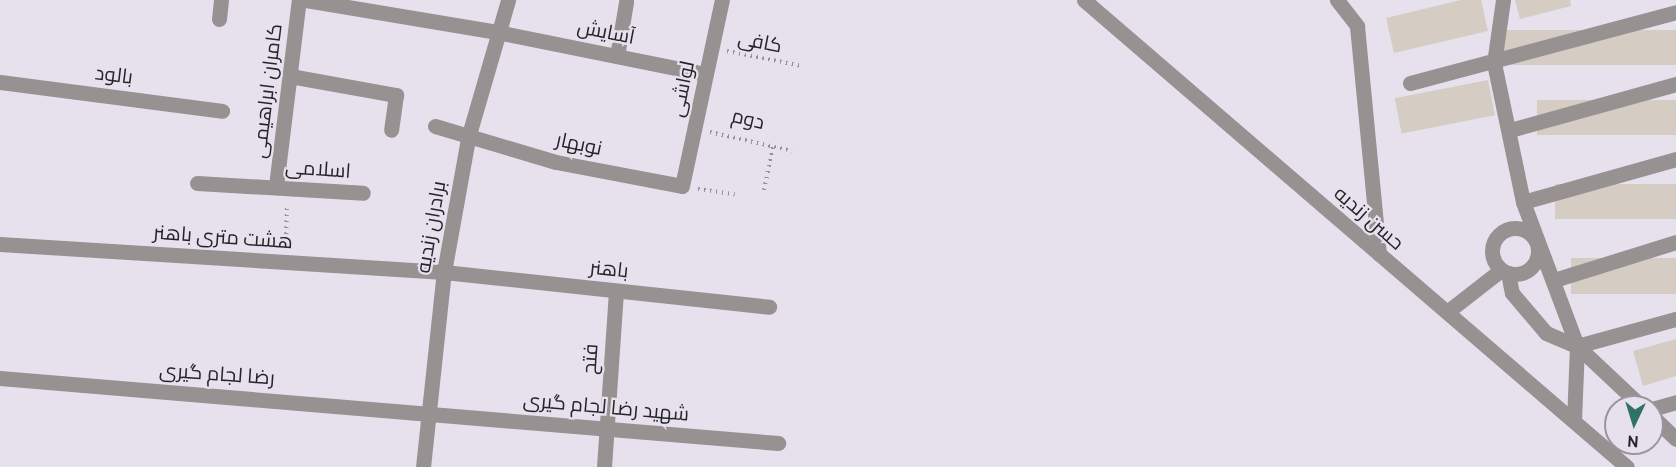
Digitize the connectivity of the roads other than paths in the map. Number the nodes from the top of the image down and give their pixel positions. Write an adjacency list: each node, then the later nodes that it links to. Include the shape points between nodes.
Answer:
1 (221, 0): 11 (street)
2 (299, 0): 16 (street, کامران ابراهیمی)
3 (306, 0): 12 (street, آسایش)
4 (508, 0): 12 (street, برادران زندیه)
5 (722, 0): 15 (street, لواشی)
6 (1084, 0): 34 (street, حسن زندیه)
7 (1337, 0): 34 (street, via 1357,26)
8 (1503, 0): 14 (street)
9 (626, 2): 13 (street)
10 (1676, 12): 14 (street)
11 (219, 19)
12 (497, 32): 13 (street, آسایش); 24 (street, برادران زندیه)
13 (616, 56): 15 (street, آسایش)
14 (1494, 63): 18 (street); 23 (street)
15 (706, 74): 27 (street, لواشی)
16 (290, 76): 22 (street, via 396,95); 28 (street, کامران ابراهیمی)
17 (0, 82): 20 (street, بالود)
18 (1410, 83)
19 (1676, 84): 23 (street)
20 (222, 111)
21 (435, 126): 24 (street)
22 (391, 130)
23 (1510, 130): 30 (street)
24 (468, 138): 27 (street, نوبهار, via 556,162); 36 (street, برادران زندیه)
25 (1676, 159): 30 (street)
26 (197, 183): 28 (street, اسلامی)
27 (682, 186)
28 (282, 187): 29 (street, اسلامی)
29 (363, 193)
30 (1523, 202): 33 (street)
31 (1676, 242): 37 (street)
32 (0, 244): 36 (street, هشت متری باهنر)
33 (1537, 245): 35 (street, via 1537,259 1528,270); 35 (street, via 1521,229 1499,235 1493,257); 37 (street)
34 (1379, 254): 40 (street, حسن زندیه)
35 (1504, 271): 40 (street); 42 (street, via 1512,293 1546,333)
36 (444, 272): 38 (street, باهنر); 45 (street, برادران زندیه)
37 (1554, 280): 42 (street)
38 (616, 291): 39 (street, باهنر); 47 (street, فتح)
39 (769, 307)
40 (1447, 312): 46 (street, حسن زندیه)
41 (1676, 319): 42 (street)
42 (1577, 346): 44 (street); 46 (street)
43 (0, 378): 45 (street, رضا لجام گیری)
44 (1629, 395)
45 (430, 412): 47 (street, شهید رضا لجام گیری); 51 (street, برادران زندیه)
46 (1574, 421): 53 (street, حسن زندیه)
47 (607, 428): 50 (street, شهید رضا لجام گیری); 52 (street, فتح)
48 (1664, 428): 49 (street)
49 (1676, 439)
50 (778, 443)
51 (423, 467)
52 (604, 467)
53 (1628, 467)

